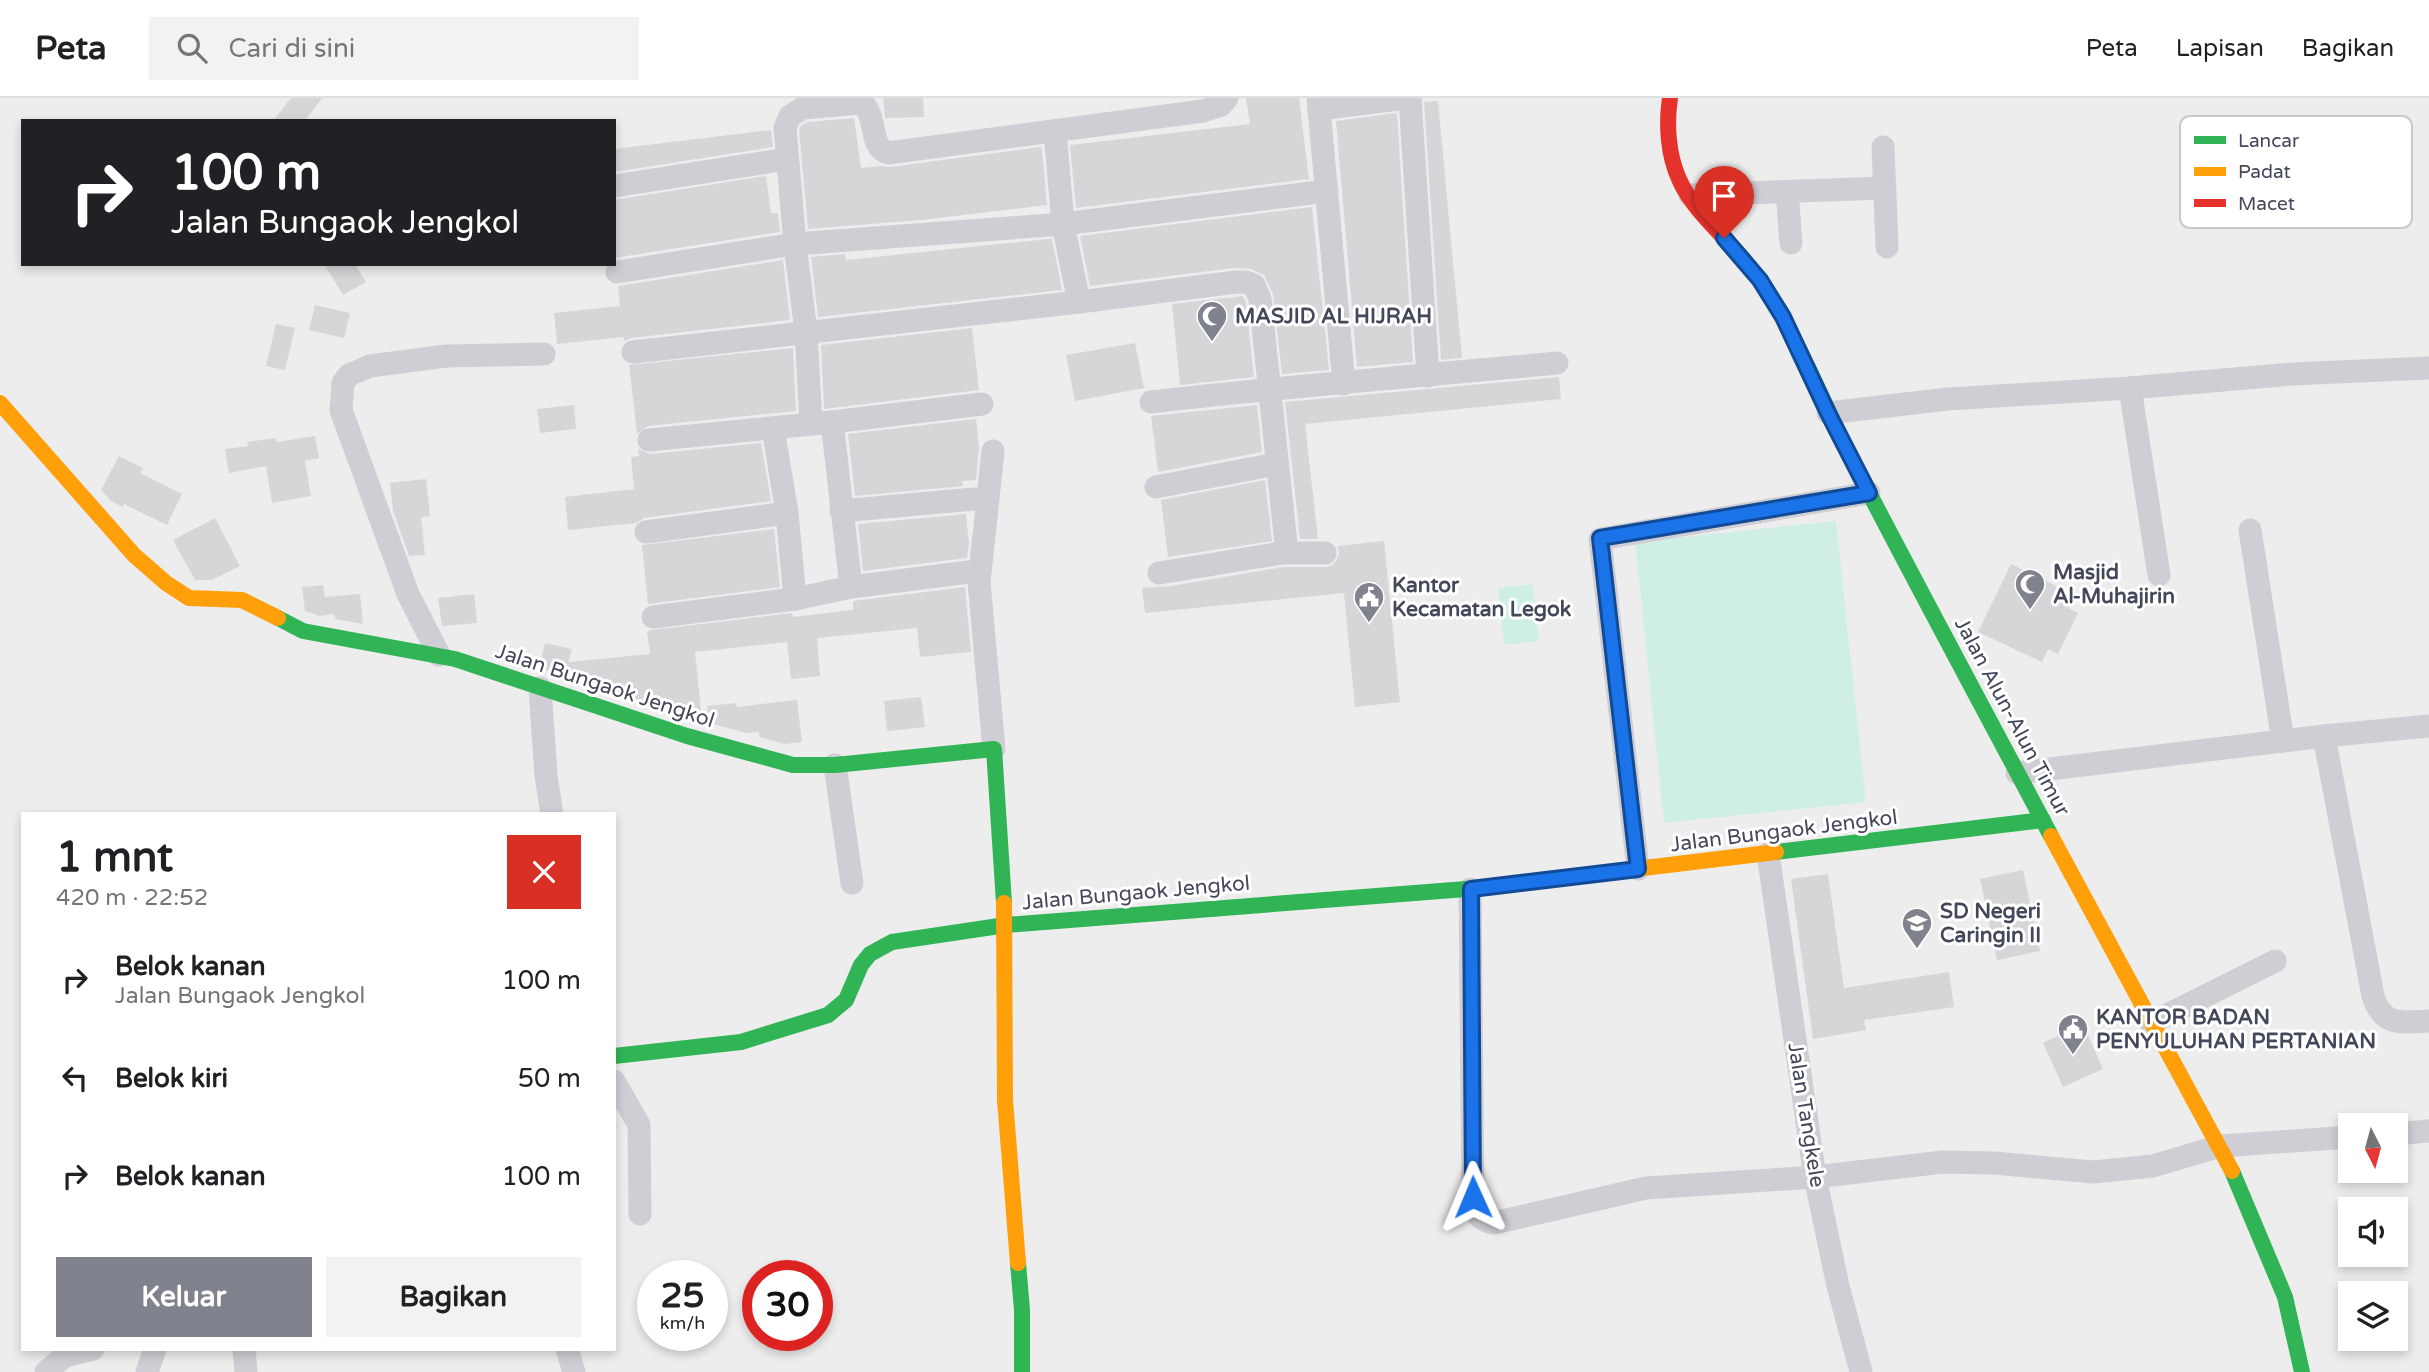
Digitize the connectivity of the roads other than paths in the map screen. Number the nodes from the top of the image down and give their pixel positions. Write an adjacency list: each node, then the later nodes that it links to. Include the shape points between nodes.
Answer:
1 (1227, 98): 5 (street, via 1211,109)
2 (1408, 98): 4 (street); 24 (street)
3 (1670, 98): 12 (street, Jalan Alun-Alun Timur, via 1667,116 1672,159)
4 (1318, 104): 10 (street)
5 (1055, 131): 7 (street, via 885,153 866,106 844,103 803,108 790,116 785,128); 13 (street)
6 (1883, 147): 9 (street)
7 (787, 159): 8 (street); 15 (street)
8 (616, 186)
9 (1885, 188): 11 (street); 16 (street)
10 (1326, 191): 13 (street); 25 (street)
11 (1787, 192): 12 (street); 14 (street)
12 (1690, 195): 31 (street, Jalan Alun-Alun Timur, via 1742,257 1783,317)
13 (1063, 224): 15 (street); 18 (street)
14 (1791, 243)
15 (795, 244): 17 (street); 19 (street)
16 (1887, 247)
17 (617, 272)
18 (1079, 303): 19 (street); 26 (street, via 1236,282 1254,285 1260,299)
19 (806, 332): 20 (street); 32 (street)
20 (633, 352)
21 (544, 354): 52 (street, via 446,356 370,366 349,374 343,383 341,410 408,594)
22 (1557, 363): 24 (street)
23 (2429, 368): 27 (street)
24 (1428, 376): 25 (street)
25 (1344, 384): 26 (street)
26 (1268, 388): 28 (street); 36 (street)
27 (2130, 388): 31 (street, via 1948,399); 48 (street)
28 (1152, 402)
29 (0, 403): 52 (street, Jalan Bungaok Jengkol, via 134,555 189,598 242,600 317,635)
30 (982, 404): 32 (street)
31 (1828, 413): 38 (street, Jalan Alun-Alun Timur)
32 (822, 423): 33 (street); 40 (street)
33 (773, 428): 34 (street); 41 (street)
34 (649, 440)
35 (993, 452): 57 (street, via 979,582)
36 (1276, 464): 37 (street); 44 (street, via 1286,544)
37 (1156, 486)
38 (1869, 493): 59 (street, Jalan Alun-Alun Timur); 63 (street, via 1600,538)
39 (974, 499): 40 (street)
40 (841, 511): 49 (street)
41 (787, 513): 43 (street); 50 (street)
42 (2250, 530): 56 (street)
43 (646, 531)
44 (1282, 553): 45 (street); 47 (street)
45 (1325, 553)
46 (970, 572): 49 (street)
47 (1158, 573)
48 (2159, 575)
49 (851, 587): 50 (street)
50 (795, 599): 51 (street)
51 (653, 617)
52 (439, 655): 53 (street, Jalan Bungaok Jengkol)
53 (540, 688): 58 (street, Jalan Bungaok Jengkol, via 793,765); 60 (street)
54 (2429, 726): 55 (street)
55 (2324, 736): 56 (street); 68 (street, via 2377,1009 2392,1021)
56 (2283, 741): 59 (street)
57 (994, 749): 58 (street, Jalan Bungaok Jengkol); 66 (street, Jalan Bungaok Jengkol)
58 (835, 765): 64 (street)
59 (2017, 773): 61 (street, Jalan Alun-Alun Timur)
60 (552, 812)
61 (2043, 820): 62 (street, Jalan Bungaok Jengkol); 69 (street, Jalan Alun-Alun Timur)
62 (1768, 854): 63 (street, Jalan Bungaok Jengkol); 76 (street, Jalan Tangkele)
63 (1638, 869): 65 (street, Jalan Bungaok Jengkol)
64 (852, 883)
65 (1471, 889): 66 (street, Jalan Bungaok Jengkol); 76 (street, via 1473,1205 1480,1218 1494,1223 1646,1188)
66 (1006, 925): 70 (street, via 892,942 879,948 861,965 846,1000 828,1015 803,1024 741,1042); 86 (street, via 1005,1100 1023,1310)
67 (2274, 961): 69 (street)
68 (2429, 1021)
69 (2151, 1023): 75 (street, Jalan Alun-Alun Timur)
70 (616, 1056)
71 (616, 1085): 77 (street, via 639,1125)
72 (2429, 1132): 73 (street)
73 (2408, 1133)
74 (2338, 1138): 75 (street)
75 (2220, 1146): 76 (street, via 2153,1166 2093,1172 1943,1162); 88 (street, Jalan Alun-Alun Timur, via 2285,1297)
76 (1815, 1177): 87 (street, Jalan Tangkele)
77 (640, 1214)
78 (85, 1351): 82 (street, via 65,1356)
79 (154, 1351): 83 (street)
80 (244, 1351): 84 (street)
81 (568, 1351): 85 (street)
82 (46, 1372)
83 (146, 1372)
84 (246, 1372)
85 (574, 1372)
86 (1022, 1372)
87 (1861, 1372)
88 (2302, 1372)

